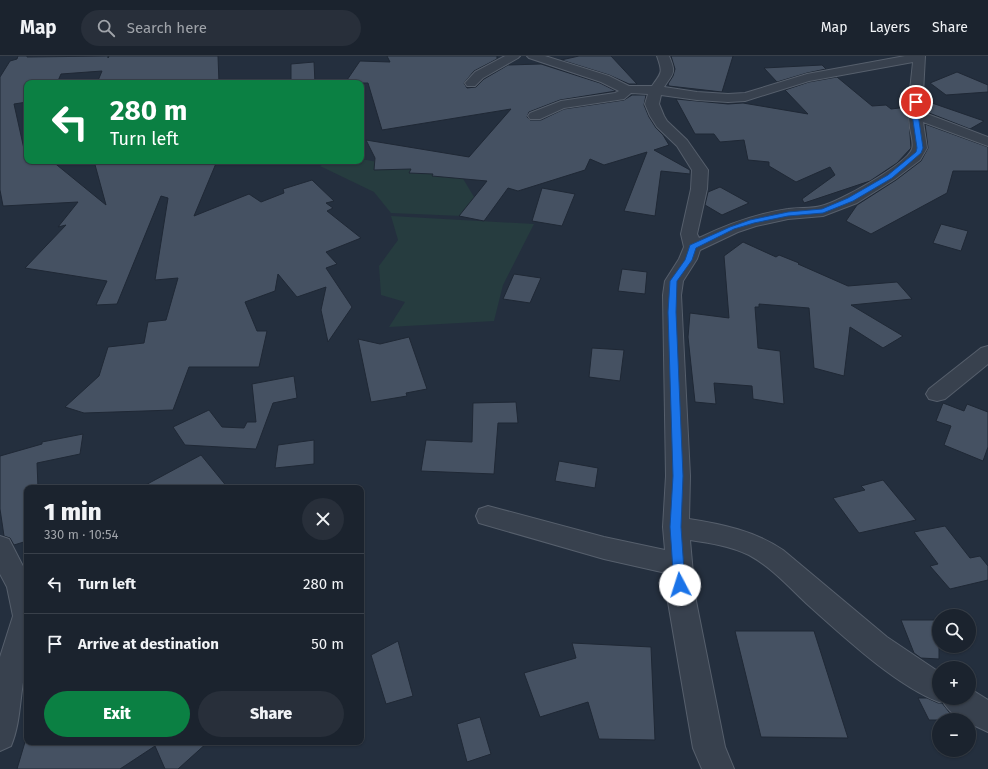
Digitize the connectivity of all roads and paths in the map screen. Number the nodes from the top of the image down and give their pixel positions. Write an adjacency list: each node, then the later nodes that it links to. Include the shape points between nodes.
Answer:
1 (514, 56): 5 (street, via 479,75)
2 (534, 56): 6 (street)
3 (663, 56): 7 (street, via 668,69 667,74)
4 (919, 57): 7 (street, via 807,78 745,97 714,98); 8 (street)
5 (471, 83)
6 (626, 88): 7 (street); 9 (street, via 623,94 561,105)
7 (656, 90): 11 (street, via 652,104 657,116 682,143 700,170 699,189 689,234)
8 (915, 114): 10 (street); 11 (street, via 920,148 918,153 890,176 851,200 823,211 788,214 752,222 732,228)
9 (535, 116)
10 (988, 142)
11 (693, 247): 15 (street, via 674,281 672,295 678,476)
12 (988, 353): 13 (street)
13 (937, 394)
14 (488, 516): 17 (street, via 604,548)
15 (676, 527): 17 (street); 20 (street, via 728,537 758,548 785,567 871,642)
16 (0, 547): 18 (street, via 20,587)
17 (678, 564): 24 (street, via 681,596 709,748)
18 (24, 604)
19 (24, 626): 23 (street, via 8,678)
20 (932, 684)
21 (968, 705): 22 (street)
22 (988, 717)
23 (0, 735)
24 (718, 769)

